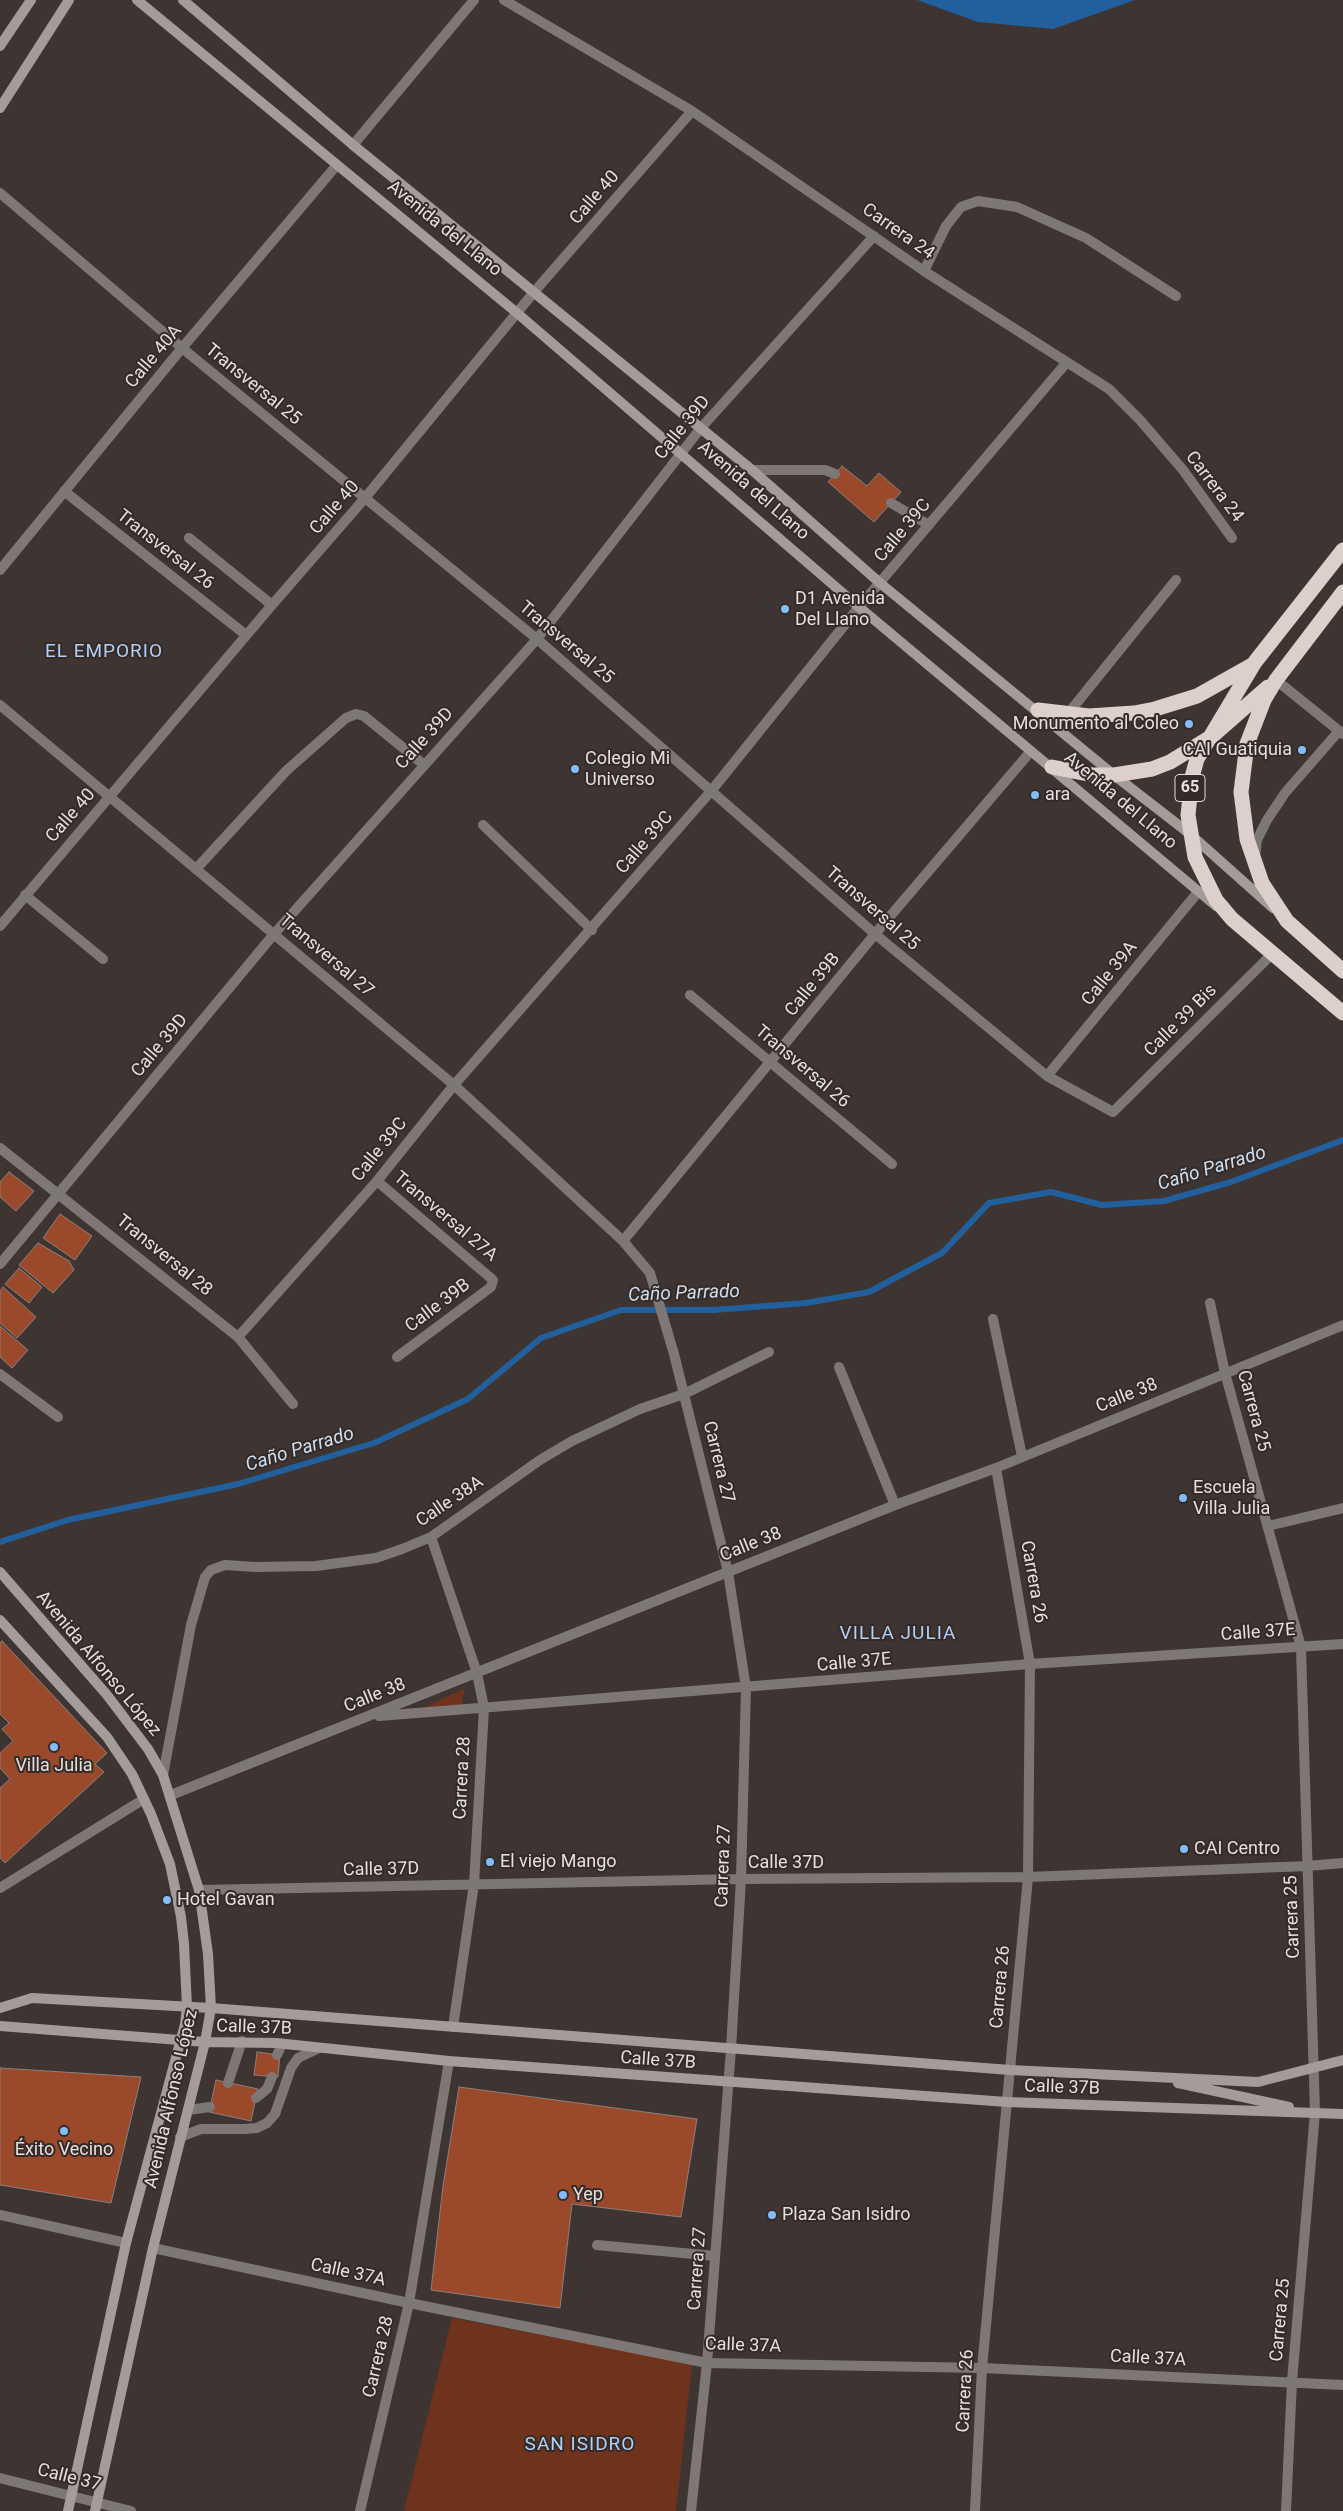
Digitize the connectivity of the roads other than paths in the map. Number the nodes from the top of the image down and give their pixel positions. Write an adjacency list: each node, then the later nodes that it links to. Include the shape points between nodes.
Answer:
1 (31, 0): 7 (street)
2 (69, 0): 8 (street)
3 (137, 0): 11 (street, Avenida del Llano)
4 (184, 0): 10 (street, Avenida del Llano)
5 (474, 0): 10 (street)
6 (504, 0): 9 (street, Carrera 24)
7 (0, 46)
8 (0, 108)
9 (692, 111): 13 (street, Carrera 24); 15 (street, Calle 40)
10 (353, 145): 15 (street, Avenida del Llano)
11 (336, 166): 17 (street, Avenida del Llano); 18 (street, Calle 40A)
12 (0, 194): 18 (street, Transversal 25)
13 (874, 236): 14 (street, Carrera 24); 20 (street, Calle 39D)
14 (924, 271): 16 (street, via 946,226 961,207 978,201 1018,207 1086,238); 19 (street, Carrera 24)
15 (534, 292): 17 (street, Calle 40); 20 (street, Avenida del Llano)
16 (1176, 296)
17 (517, 313): 21 (street, Avenida del Llano); 25 (street, Calle 40)
18 (182, 348): 24 (street, Calle 40A); 25 (street, Transversal 25)
19 (1067, 362): 27 (street, Calle 39C); 29 (street, Carrera 24, via 1109,389 1140,420 1183,470)
20 (700, 430): 21 (street, Calle 39D); 22 (street, Avenida del Llano)
21 (682, 454): 36 (street, Avenida del Llano); 38 (street, Calle 39D)
22 (752, 470): 23 (street, via 826,470); 33 (street, Avenida del Llano)
23 (835, 474)
24 (64, 491): 31 (street, Calle 40A); 37 (street, Transversal 26)
25 (365, 498): 35 (street, Calle 40); 38 (street, Transversal 25)
26 (891, 503): 27 (street)
27 (929, 525): 33 (street, Calle 39C)
28 (189, 538): 35 (street)
29 (1232, 538)
30 (1343, 550): 39 (highway, 65)
31 (0, 570)
32 (1176, 580): 43 (street)
33 (880, 583): 36 (street, Calle 39C); 42 (street, Avenida del Llano)
34 (1343, 592): 40 (highway)
35 (272, 605): 37 (street, Calle 40)
36 (859, 607): 46 (street, Avenida del Llano); 50 (street, Calle 39C)
37 (246, 635): 51 (street, Calle 40)
38 (537, 639): 47 (street, Calle 39D); 50 (street, Transversal 25)
39 (1255, 662): 43 (highway, via 1218,686 1177,703 1134,714); 45 (highway, 65)
40 (1276, 680): 44 (street); 45 (highway); 54 (highway, via 1254,722 1243,768 1242,816)
41 (0, 705): 51 (street, Transversal 27)
42 (1038, 710): 43 (highway); 49 (street, Avenida del Llano)
43 (1067, 715)
44 (1341, 733): 54 (street, via 1285,793 1257,840)
45 (1211, 737): 49 (highway, via 1170,762 1143,771); 53 (highway, 65, via 1197,759 1192,777)
46 (1030, 751): 48 (street, Avenida del Llano); 63 (street, Calle 39B)
47 (424, 764): 55 (street, via 364,716 356,714 346,718 286,771); 62 (street, Calle 39D)
48 (1052, 767): 49 (highway, via 1093,775); 56 (street, Avenida del Llano)
49 (1114, 775): 53 (street, Avenida del Llano)
50 (712, 790): 61 (street, Calle 39C); 63 (street, Transversal 25)
51 (111, 796): 55 (street, Transversal 27); 57 (street, Calle 40)
52 (483, 825): 61 (street)
53 (1190, 834): 58 (highway, 65, via 1204,879); 59 (street, Avenida del Llano)
54 (1254, 862): 59 (highway, via 1270,896)
55 (196, 869): 62 (street, Transversal 27)
56 (1198, 892): 58 (street, Avenida del Llano); 70 (street, Calle 39A)
57 (26, 895): 60 (street, Calle 40); 65 (street)
58 (1232, 919): 64 (highway, Avenida del Llano)
59 (1287, 921): 66 (highway, Avenida del Llano)
60 (0, 926)
61 (592, 930): 71 (street, Calle 39C)
62 (274, 934): 71 (street, Transversal 27); 76 (street, Calle 39D)
63 (875, 934): 69 (street, Calle 39B); 70 (street, Transversal 25)
64 (1274, 955): 68 (highway, Avenida del Llano); 72 (street, Calle 39 Bis)
65 (103, 959)
66 (1343, 971)
67 (690, 995): 69 (street, Transversal 26)
68 (1343, 1013)
69 (772, 1062): 74 (street, Transversal 26); 77 (street, Calle 39B)
70 (1047, 1076): 72 (street, Transversal 25)
71 (454, 1085): 75 (street, Calle 39C); 77 (street, Transversal 27)
72 (1113, 1112)
73 (0, 1148): 76 (street, Transversal 28)
74 (892, 1164)
75 (377, 1181): 79 (street, Transversal 27A); 83 (street, Calle 39C)
76 (59, 1193): 78 (street, Calle 39D); 83 (street, Transversal 28)
77 (623, 1240): 89 (street, Carrera 27, via 650,1274)
78 (0, 1264)
79 (492, 1278): 85 (street, Calle 39B, via 491,1287)
80 (1210, 1303): 87 (street, Carrera 25)
81 (993, 1319): 92 (street)
82 (1343, 1325): 87 (street, Calle 38)
83 (238, 1337): 90 (street, Transversal 28)
84 (769, 1352): 89 (street, Calle 38A)
85 (397, 1357)
86 (838, 1367): 94 (street)
87 (1226, 1373): 92 (street, Calle 38); 96 (street, Carrera 25)
88 (0, 1374): 91 (street)
89 (684, 1394): 97 (street, Calle 38A, via 640,1409 572,1441); 99 (street, Carrera 27)
90 (293, 1404)
91 (58, 1418)
92 (1022, 1456): 93 (street, Calle 38)
93 (996, 1468): 94 (street, Calle 38); 103 (street, Carrera 26)
94 (895, 1505): 99 (street, Calle 38)
95 (1343, 1508): 96 (street)
96 (1268, 1526): 102 (street, Carrera 25)
97 (430, 1537): 104 (street, Carrera 28); 108 (street, Calle 38A, via 376,1558 346,1563 285,1568 225,1565 211,1570 205,1577 192,1625)
98 (0, 1572): 108 (street, Avenida Alfonso López, via 107,1695 148,1749)
99 (728, 1572): 104 (street, Calle 38); 105 (street, Carrera 27)
100 (0, 1620): 110 (street, Avenida Alfonso López, via 107,1737 132,1774)
101 (1343, 1644): 102 (street, Calle 37E)
102 (1301, 1647): 103 (street, Calle 37E); 112 (street, Carrera 25)
103 (1030, 1664): 105 (street, Calle 37E); 113 (street, Carrera 26)
104 (477, 1672): 106 (street, Carrera 28); 107 (street, Calle 38)
105 (746, 1688): 106 (street, Calle 37E); 114 (street, Carrera 27)
106 (484, 1708): 107 (street, Calle 37E); 115 (street, Carrera 28)
107 (368, 1716): 109 (street, Calle 38)
108 (163, 1775): 109 (street, Avenida Alfonso López)
109 (171, 1795): 117 (street, Avenida Alfonso López)
110 (144, 1799): 116 (street); 118 (street, Avenida Alfonso López, via 161,1839 176,1890 184,1944)
111 (1343, 1863): 112 (street, Calle 37D)
112 (1307, 1866): 113 (street, Calle 37D); 132 (street, Carrera 25)
113 (1028, 1877): 114 (street, Calle 37D); 133 (street, Carrera 26)
114 (741, 1879): 115 (street, Calle 37D); 128 (street, Carrera 27)
115 (474, 1884): 117 (street, Calle 37D); 122 (street, Carrera 28)
116 (0, 1888)
117 (200, 1890): 120 (street, Avenida Alfonso López)
118 (187, 2007): 119 (street, Calle 37B, via 32,1998); 120 (street, Calle 37B); 123 (street, Avenida Alfonso López)
119 (0, 2008)
120 (212, 2008): 122 (street, Calle 37B); 125 (street, Avenida Alfonso López)
121 (0, 2026): 123 (street, Calle 37B)
122 (453, 2027): 128 (street, Calle 37B)
123 (181, 2040): 125 (street, Calle 37B); 146 (street, Avenida Alfonso López)
124 (242, 2041): 125 (street, Calle 37B); 126 (street, Calle 37B); 136 (street)
125 (205, 2042): 141 (street, Avenida Alfonso López)
126 (282, 2044): 127 (street, Calle 37B); 129 (street)
127 (319, 2048): 131 (street, Calle 37B); 144 (street, via 294,2063 275,2114 267,2123 257,2128 201,2129)
128 (731, 2049): 133 (street, Calle 37B); 137 (street, Carrera 27)
129 (277, 2055)
130 (1343, 2060): 132 (street, Calle 37B)
131 (449, 2061): 137 (street, Calle 37B); 150 (street, Carrera 28)
132 (1315, 2068): 135 (street, Calle 37B, via 1258,2082); 142 (street, Carrera 25)
133 (1010, 2070): 135 (street, Calle 37B); 139 (street, Carrera 26)
134 (272, 2076): 138 (street, via 267,2089)
135 (1150, 2077): 142 (street, Calle 37B)
136 (228, 2082)
137 (728, 2083): 139 (street, Calle 37B); 149 (street, Carrera 27)
138 (256, 2098)
139 (1007, 2102): 142 (street, Calle 37B); 152 (street, Carrera 26)
140 (210, 2108): 141 (street)
141 (188, 2110): 144 (street, Avenida Alfonso López)
142 (1315, 2113): 143 (street, Calle 37B); 153 (street, Carrera 25)
143 (1343, 2114)
144 (180, 2137): 148 (street, Avenida Alfonso López)
145 (0, 2215): 146 (street)
146 (126, 2243): 156 (street, Avenida Alfonso López)
147 (597, 2245): 149 (street)
148 (153, 2248): 150 (street, Calle 37A); 157 (street, Avenida Alfonso López)
149 (715, 2256): 151 (street, Carrera 27)
150 (409, 2303): 151 (street, Calle 37A); 160 (street, Carrera 28)
151 (707, 2363): 152 (street, Calle 37A); 161 (street, Carrera 27)
152 (982, 2368): 153 (street, Calle 37A); 162 (street, Carrera 26)
153 (1292, 2381): 154 (street, Calle 37A); 163 (street, Carrera 25)
154 (1343, 2385)
155 (0, 2478): 156 (street, Calle 37)
156 (71, 2495): 157 (street, Calle 37); 158 (street, Avenida Alfonso López)
157 (96, 2506): 159 (street, Calle 37)
158 (68, 2511)
159 (130, 2511)
160 (360, 2511)
161 (692, 2511)
162 (975, 2511)
163 (1286, 2511)

